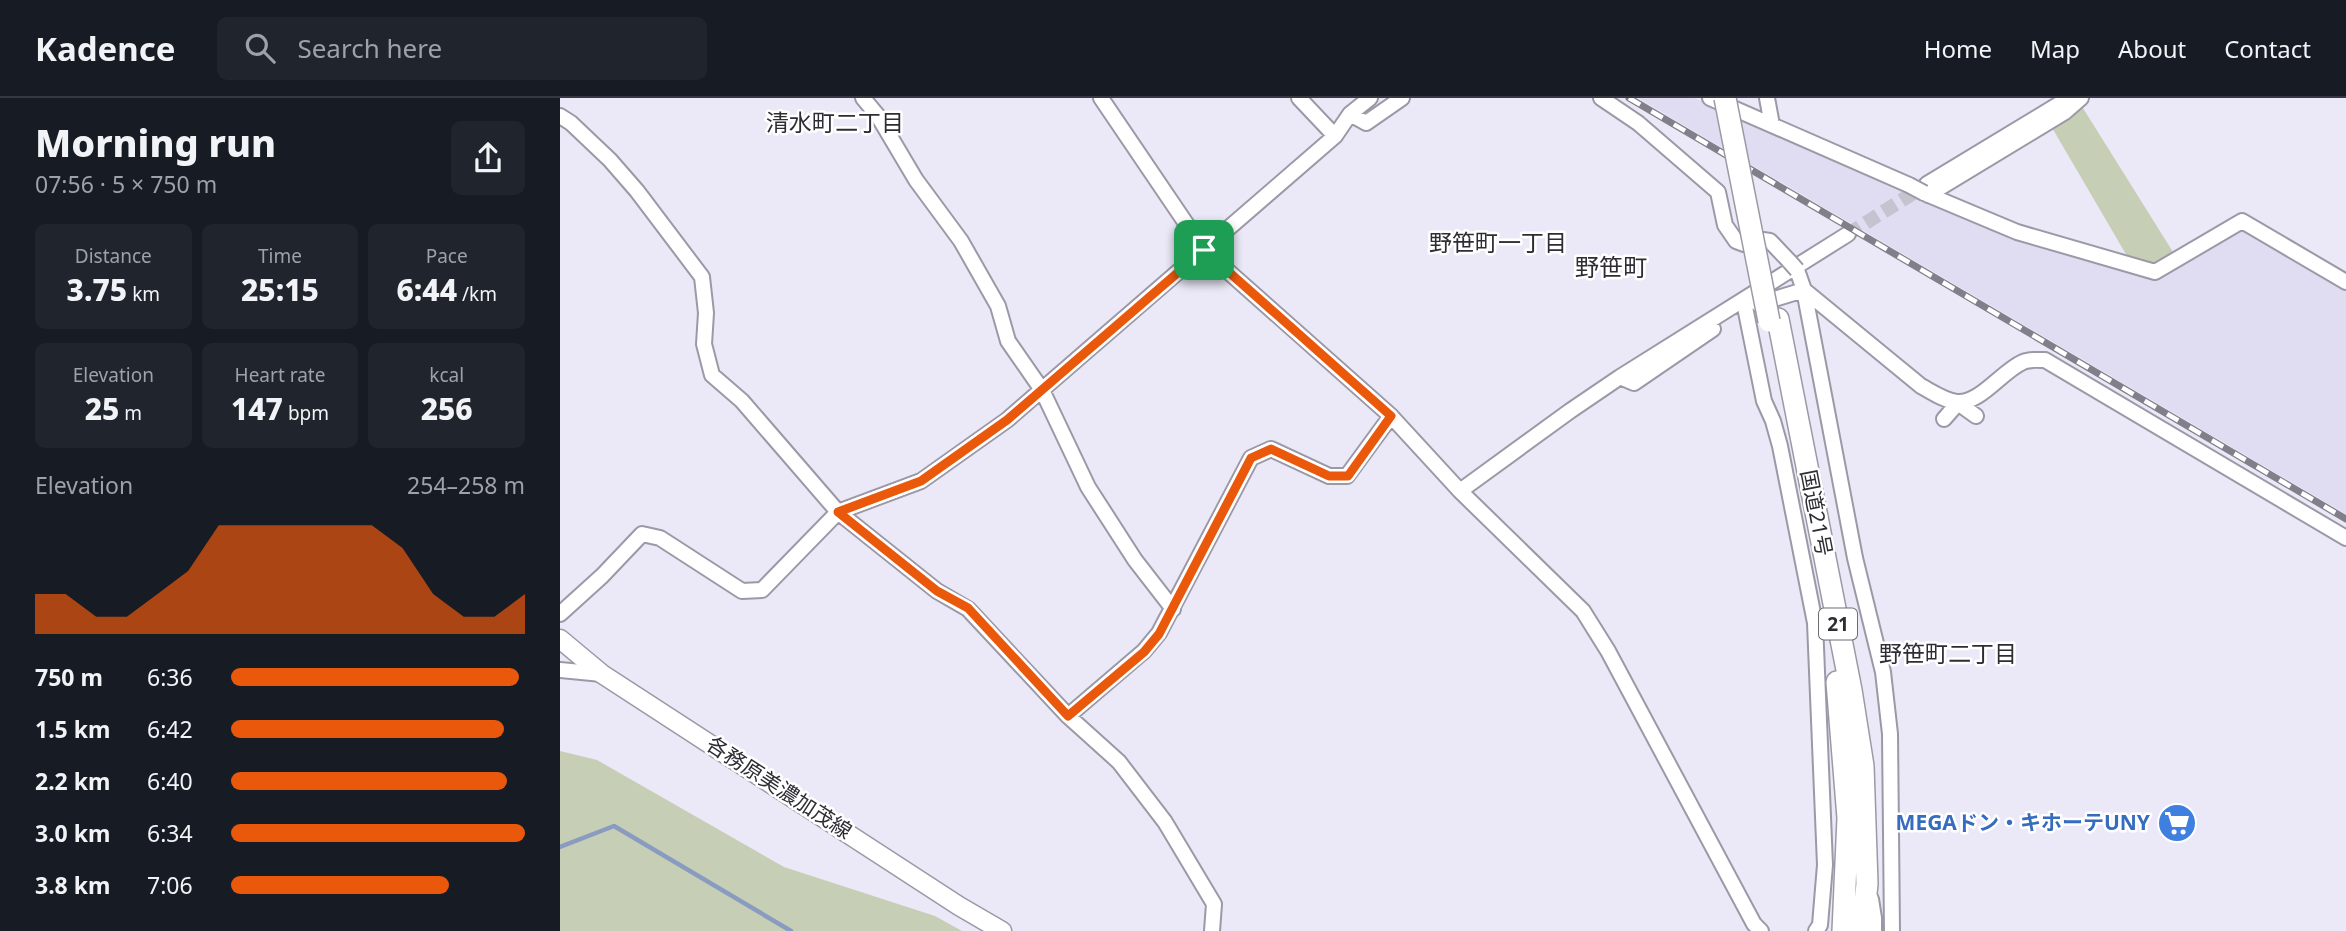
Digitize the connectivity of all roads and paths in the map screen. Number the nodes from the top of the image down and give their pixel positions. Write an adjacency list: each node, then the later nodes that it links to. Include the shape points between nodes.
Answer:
1 (863, 98): 26 (street, via 961,241 998,306 1008,341)
2 (1101, 98): 20 (street)
3 (1299, 98): 17 (street)
4 (1370, 98): 14 (street)
5 (1376, 98): 14 (street)
6 (1402, 98): 14 (street, via 1366,123)
7 (1601, 98): 22 (street, via 1639,123 1718,192 1725,225 1736,241 1770,241 1793,266)
8 (1710, 98): 16 (street)
9 (1725, 98): 24 (highway, 国道21号 / 21, bridge)
10 (1733, 98): 24 (highway, 国道21号 / 21)
11 (1768, 98): 16 (street)
12 (2069, 98): 18 (street)
13 (2081, 98): 18 (street, via 2065,112)
14 (1350, 114): 17 (street)
15 (560, 116): 34 (street, via 610,160 702,277 704,344 712,375 742,401)
16 (1772, 125): 18 (street, bridge)
17 (1335, 136): 20 (street)
18 (1926, 191): 21 (street, via 2017,232 2155,272 2242,221)
19 (1848, 234): 25 (street)
20 (1204, 250): 26 (street); 28 (street)
21 (2346, 282)
22 (1804, 290): 23 (street); 27 (street, via 1921,386); 31 (street)
23 (1745, 307): 25 (street, via 1634,383); 46 (street, via 1764,401 1783,445 1815,623 1825,865)
24 (1773, 320): 42 (highway, 国道21号 / 21, via 1851,690 1863,766); 47 (highway, 国道21号 / 21, via 1836,673 1848,818)
25 (1620, 377): 33 (street)
26 (1042, 390): 34 (street, via 921,481); 36 (street, via 1088,487 1135,561)
27 (1958, 402): 29 (street); 30 (street); 35 (street, via 1976,397 2025,360 2045,360)
28 (1391, 416): 33 (street); 36 (street, via 1348,476 1329,476 1271,449 1251,458)
29 (1976, 416)
30 (1944, 419)
31 (1831, 436): 32 (street); 50 (street, via 1884,684 1890,734)
32 (1805, 441)
33 (1460, 491): 45 (street, via 1583,611)
34 (838, 512): 37 (street, via 762,590 742,591 660,538 642,534); 41 (street, via 937,591 968,608)
35 (2346, 538)
36 (1173, 609): 41 (street, via 1144,652)
37 (560, 614)
38 (560, 639): 40 (main road, 各務原美濃加茂線)
39 (560, 670): 40 (street)
40 (602, 674): 43 (main road, 各務原美濃加茂線)
41 (1068, 716): 44 (street, via 1119,762 1165,822 1214,904)
42 (1867, 884): 48 (highway, 国道21号 / 21); 49 (street)
43 (1002, 931)
44 (1212, 931)
45 (1761, 931)
46 (1816, 931)
47 (1843, 931)
48 (1862, 931)
49 (1874, 931)
50 (1892, 931)

